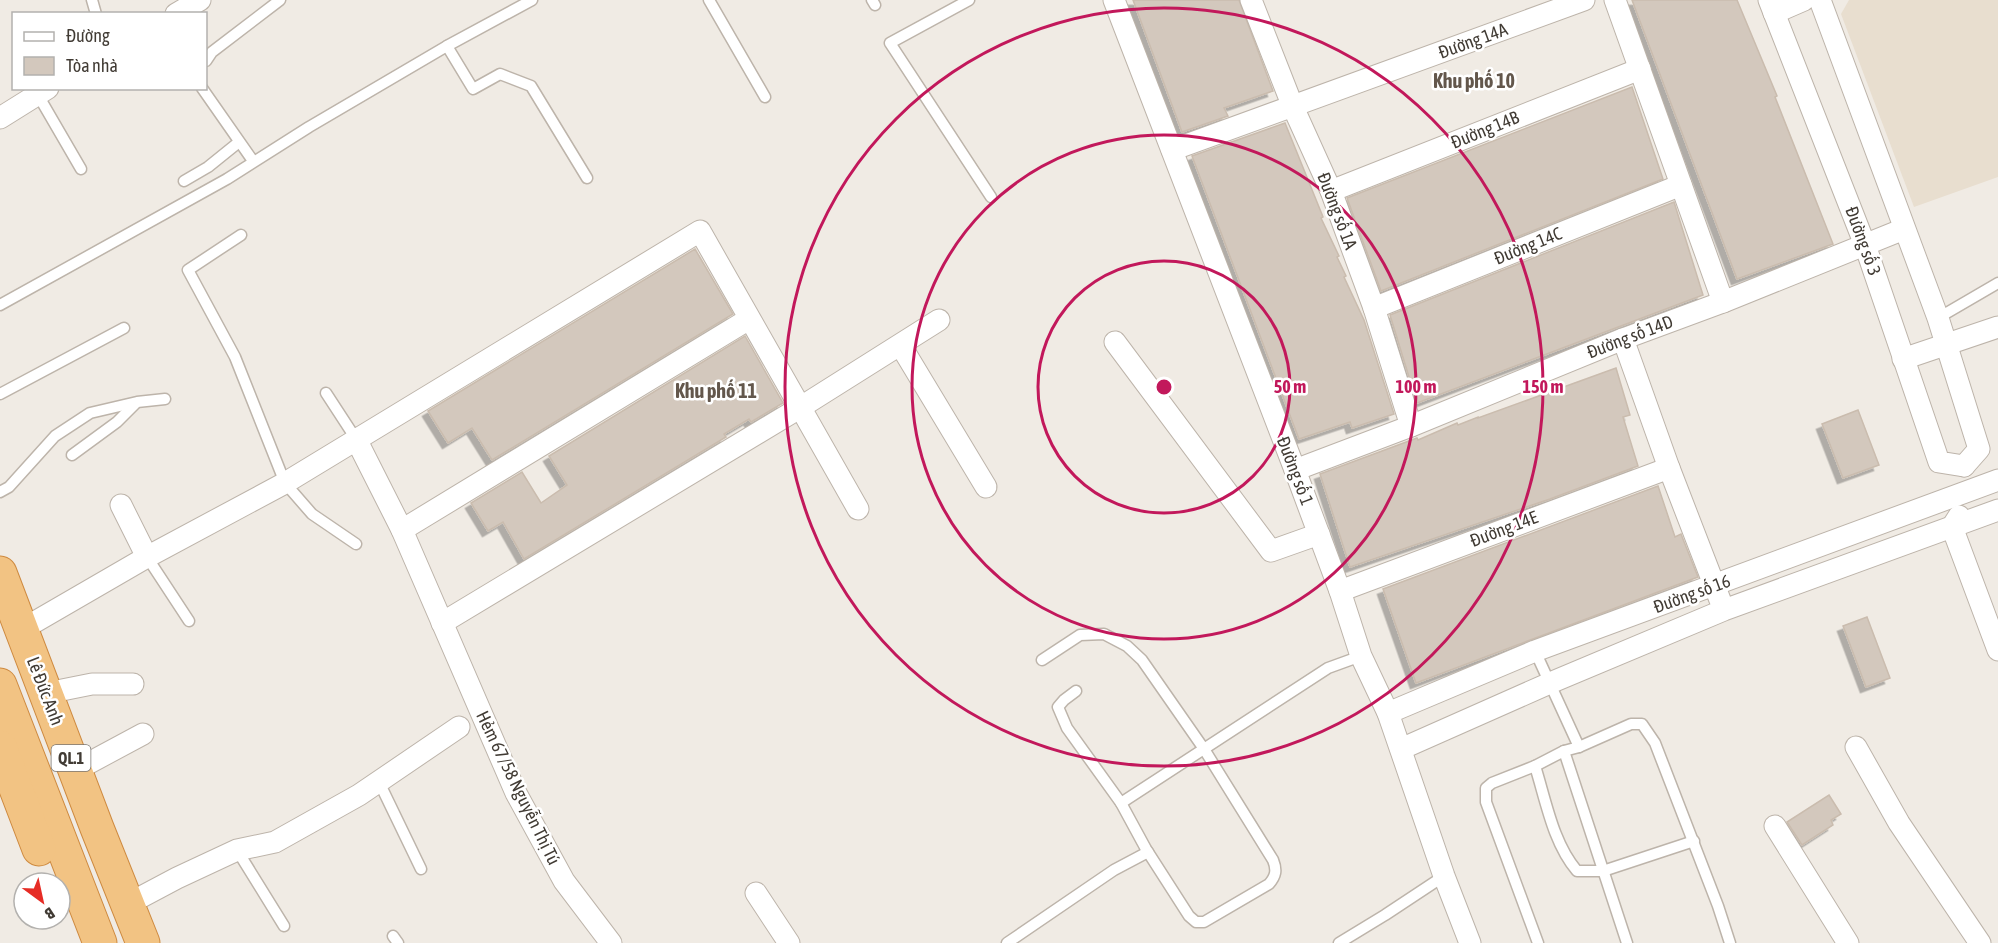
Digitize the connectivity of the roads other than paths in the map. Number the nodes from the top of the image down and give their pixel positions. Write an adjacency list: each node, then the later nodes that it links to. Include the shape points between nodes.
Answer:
1 (200, 0): 13 (street)
2 (280, 0): 15 (lane)
3 (532, 0): 14 (lane)
4 (709, 0): 19 (lane)
5 (969, 0): 30 (lane, via 890,43)
6 (1114, 0): 23 (street, Đường số 1)
7 (1251, 0): 20 (street, Đường số 1A)
8 (1584, 0): 20 (street, Đường 14A)
9 (1615, 0): 16 (street)
10 (1804, 0): 12 (street)
11 (1820, 0): 31 (street)
12 (1772, 6): 33 (street, Đường số 3)
13 (179, 12)
14 (447, 46): 24 (lane); 26 (lane, via 473,89 500,74 531,86)
15 (207, 60)
16 (1640, 69): 28 (street); 29 (street, Đường 14B)
17 (203, 90): 22 (lane)
18 (44, 92): 21 (street); 25 (lane)
19 (765, 97)
20 (1293, 107): 23 (street, Đường 14A); 29 (street, Đường số 1A)
21 (0, 118)
22 (239, 142): 24 (lane); 27 (lane)
23 (1172, 150): 58 (street, Đường số 1)
24 (253, 161): 36 (lane)
25 (81, 169)
26 (587, 178)
27 (184, 181)
28 (1681, 184): 35 (street); 37 (street, Đường 14C)
29 (1331, 191): 37 (street, Đường số 1A)
30 (991, 197)
31 (1904, 229): 33 (street, Đường số 14D); 38 (street)
32 (241, 235): 60 (lane, via 188,270 235,357)
33 (1865, 245): 35 (street, Đường số 14D); 47 (street, Đường số 3)
34 (1998, 283): 38 (lane)
35 (1723, 302): 43 (street, Đường số 14D)
36 (0, 306)
37 (1374, 308): 53 (street, Đường số 1A)
38 (1938, 318): 45 (street)
39 (749, 319): 52 (street); 54 (street, via 700,231); 68 (street)
40 (939, 320): 46 (street)
41 (1998, 327): 45 (street)
42 (124, 328): 49 (lane)
43 (1623, 339): 53 (street, Đường số 14D); 57 (street)
44 (1115, 342): 69 (street, via 1271,551)
45 (1945, 343): 47 (street); 56 (street, via 1979,449)
46 (901, 346): 52 (street); 61 (street)
47 (1903, 359): 56 (street, Đường số 3, via 1939,462)
48 (326, 393): 54 (lane)
49 (0, 394)
50 (165, 399): 51 (lane)
51 (136, 402): 55 (lane, via 117,422); 63 (lane, via 90,413 55,436)
52 (801, 408): 65 (street); 79 (street)
53 (1411, 426): 58 (street, Đường số 14D)
54 (356, 439): 60 (street); 68 (street, Hẻm 67/58 Nguyễn Thị Tú)
55 (72, 455)
56 (1964, 466): 62 (street)
57 (1669, 468): 75 (street); 76 (street, Đường 14E)
58 (1295, 470): 69 (street, Đường số 1)
59 (1998, 480): 62 (street, Đường số 16)
60 (285, 483): 71 (lane, via 312,514); 72 (street)
61 (986, 487)
62 (1974, 489): 67 (street); 70 (street, Đường số 16)
63 (0, 492)
64 (121, 505): 72 (street)
65 (858, 509)
66 (1998, 510): 67 (street, Đường số 16)
67 (1952, 527): 73 (street, Đường số 16); 81 (street)
68 (402, 530): 79 (street, Hẻm 67/58 Nguyễn Thị Tú)
69 (1319, 534): 76 (street, Đường số 1)
70 (1847, 537): 73 (street); 75 (street, Đường số 16)
71 (356, 544)
72 (147, 557): 78 (lane); 80 (street)
73 (1857, 562): 77 (street, Đường số 16)
74 (0, 573): 80 (highway, Lê Đức Anh / QL.1)
75 (1714, 586): 77 (street); 82 (street, Đường số 16)
76 (1340, 591): 83 (street, Đường số 1)
77 (1724, 610): 85 (street, Đường số 16)
78 (189, 621)
79 (442, 622): 117 (street, Hẻm 67/58 Nguyễn Thị Tú, via 516,793 564,881)
80 (9, 629): 89 (highway, Lê Đức Anh / QL.1); 115 (highway, Lê Đức Anh / QL.1)
81 (1998, 650)
82 (1535, 651): 85 (lane); 90 (street, Đường số 16)
83 (1360, 656): 90 (street, Đường số 1); 96 (lane, via 1328,668)
84 (1042, 660): 96 (lane, via 1080,635 1104,634 1126,646 1142,660)
85 (1550, 683): 94 (lane); 97 (street, Đường số 16)
86 (133, 684): 89 (street, via 92,684)
87 (0, 685): 114 (highway, QL.1)
88 (1076, 691): 102 (lane, via 1059,707 1067,728)
89 (47, 693): 100 (highway, Lê Đức Anh / QL.1)
90 (1388, 713): 97 (street, Đường số 1)
91 (459, 727): 101 (street)
92 (143, 734): 100 (street)
93 (0, 747): 108 (highway)
94 (1579, 747): 98 (lane); 104 (lane, via 1631,724 1642,724 1655,743)
95 (1856, 747): 126 (street, via 1899,823)
96 (1204, 749): 102 (lane); 106 (lane, via 1273,860 1275,877 1214,917 1196,922)
97 (1401, 749): 110 (street, Đường số 1)
98 (1564, 751): 99 (lane); 109 (lane)
99 (1535, 766): 109 (lane, via 1569,863 1576,872); 122 (lane, via 1492,783 1486,788 1486,802)
100 (76, 770): 112 (highway, Lê Đức Anh / QL.1)
101 (379, 782): 105 (street, via 275,842); 107 (lane)
102 (1121, 803): 106 (lane)
103 (1775, 826): 125 (street)
104 (1694, 841): 109 (lane); 124 (lane)
105 (237, 850): 112 (street); 113 (lane)
106 (1148, 852): 119 (lane, via 1114,870)
107 (421, 869)
108 (47, 871)
109 (1603, 871): 123 (lane)
110 (1444, 876): 120 (lane); 121 (street, Đường số 1)
111 (756, 893): 118 (street)
112 (128, 904): 116 (highway, Lê Đức Anh / QL.1)
113 (284, 926)
114 (100, 943)
115 (122, 943)
116 (143, 943)
117 (611, 943)
118 (789, 943)
119 (1007, 943)
120 (1339, 943)
121 (1470, 943)
122 (1538, 943)
123 (1627, 943)
124 (1730, 943)
125 (1848, 943)
126 (1980, 943)

